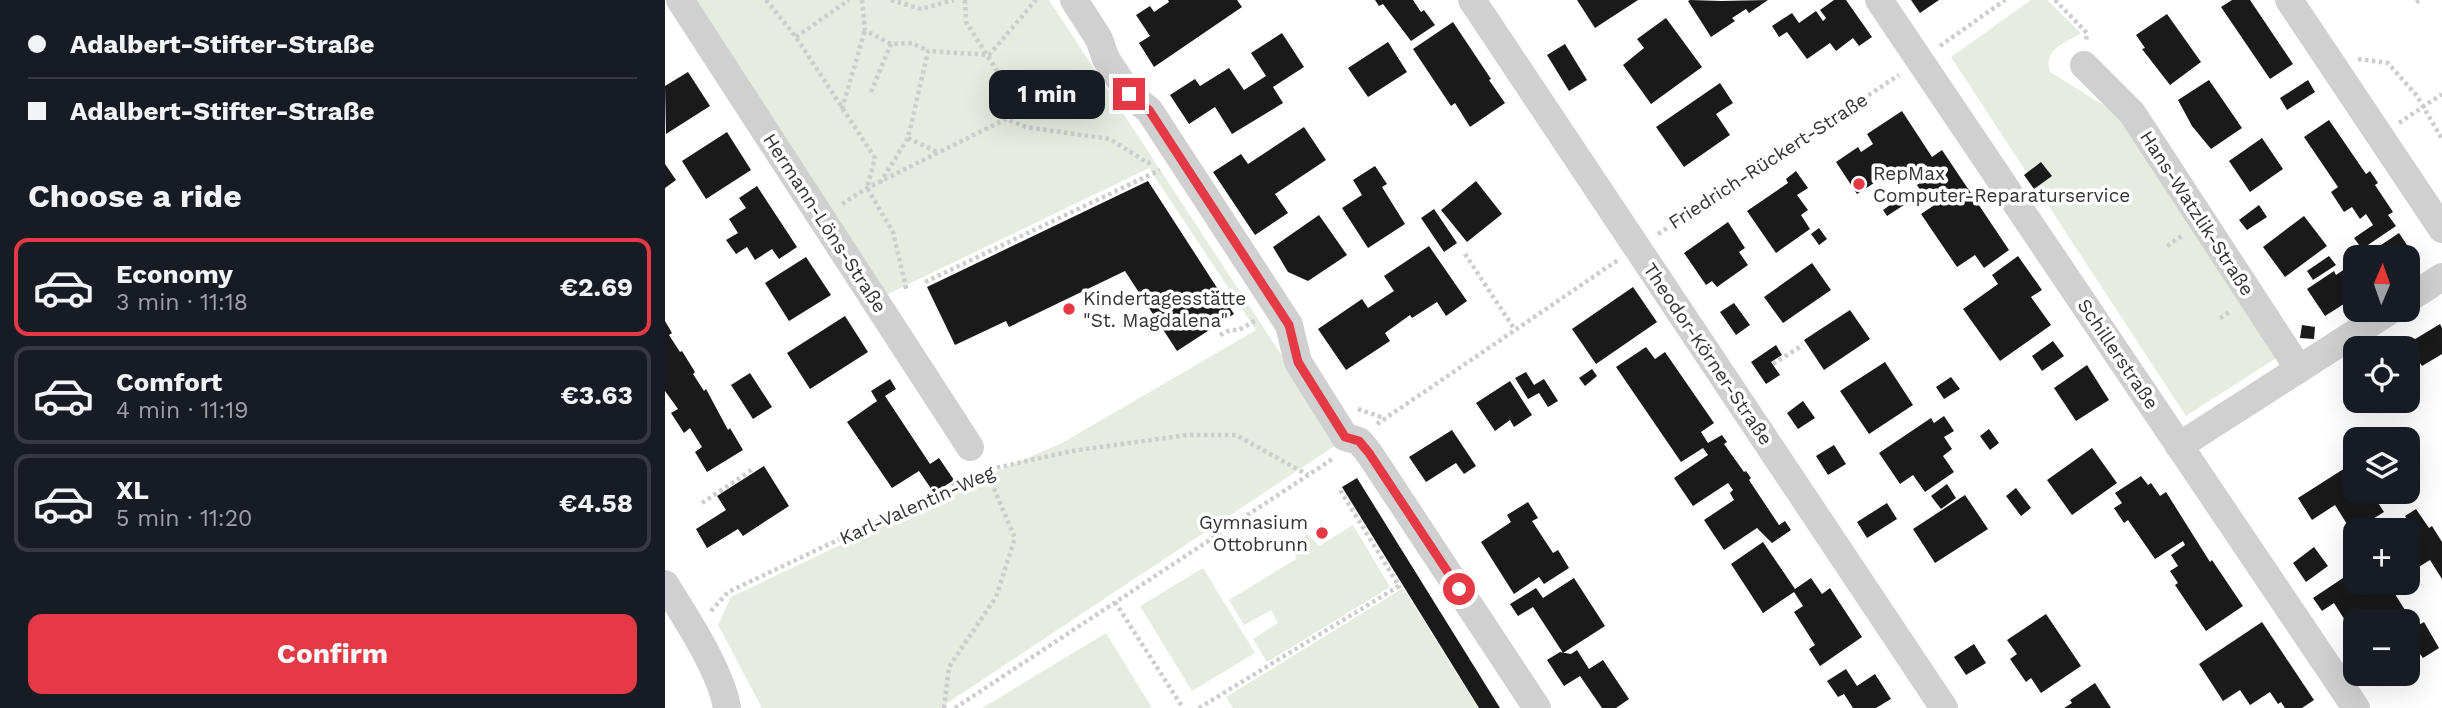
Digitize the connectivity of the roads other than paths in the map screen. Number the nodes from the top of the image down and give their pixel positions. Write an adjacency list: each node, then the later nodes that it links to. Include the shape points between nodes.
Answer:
1 (680, 0): 13 (street, Hermann-Löns-Straße)
2 (1074, 0): 16 (street, via 1111,68 1129,94 1149,110 1169,160 1289,325 1298,362 1345,437 1359,441 1369,453)
3 (1472, 0): 17 (street, Theodor-Körner-Straße)
4 (1879, 0): 12 (street, Schillerstraße)
5 (2289, 0): 7 (street)
6 (2084, 65): 11 (street, Hans-Watzlik-Straße, via 2132,113)
7 (2442, 229)
8 (2442, 277): 9 (street)
9 (2420, 291)
10 (2372, 322): 11 (street)
11 (2299, 369): 12 (street)
12 (2179, 446): 18 (street, Schillerstraße)
13 (970, 447)
14 (665, 584): 15 (street, via 690,624)
15 (727, 708)
16 (1537, 708)
17 (1944, 708)
18 (2356, 708)

